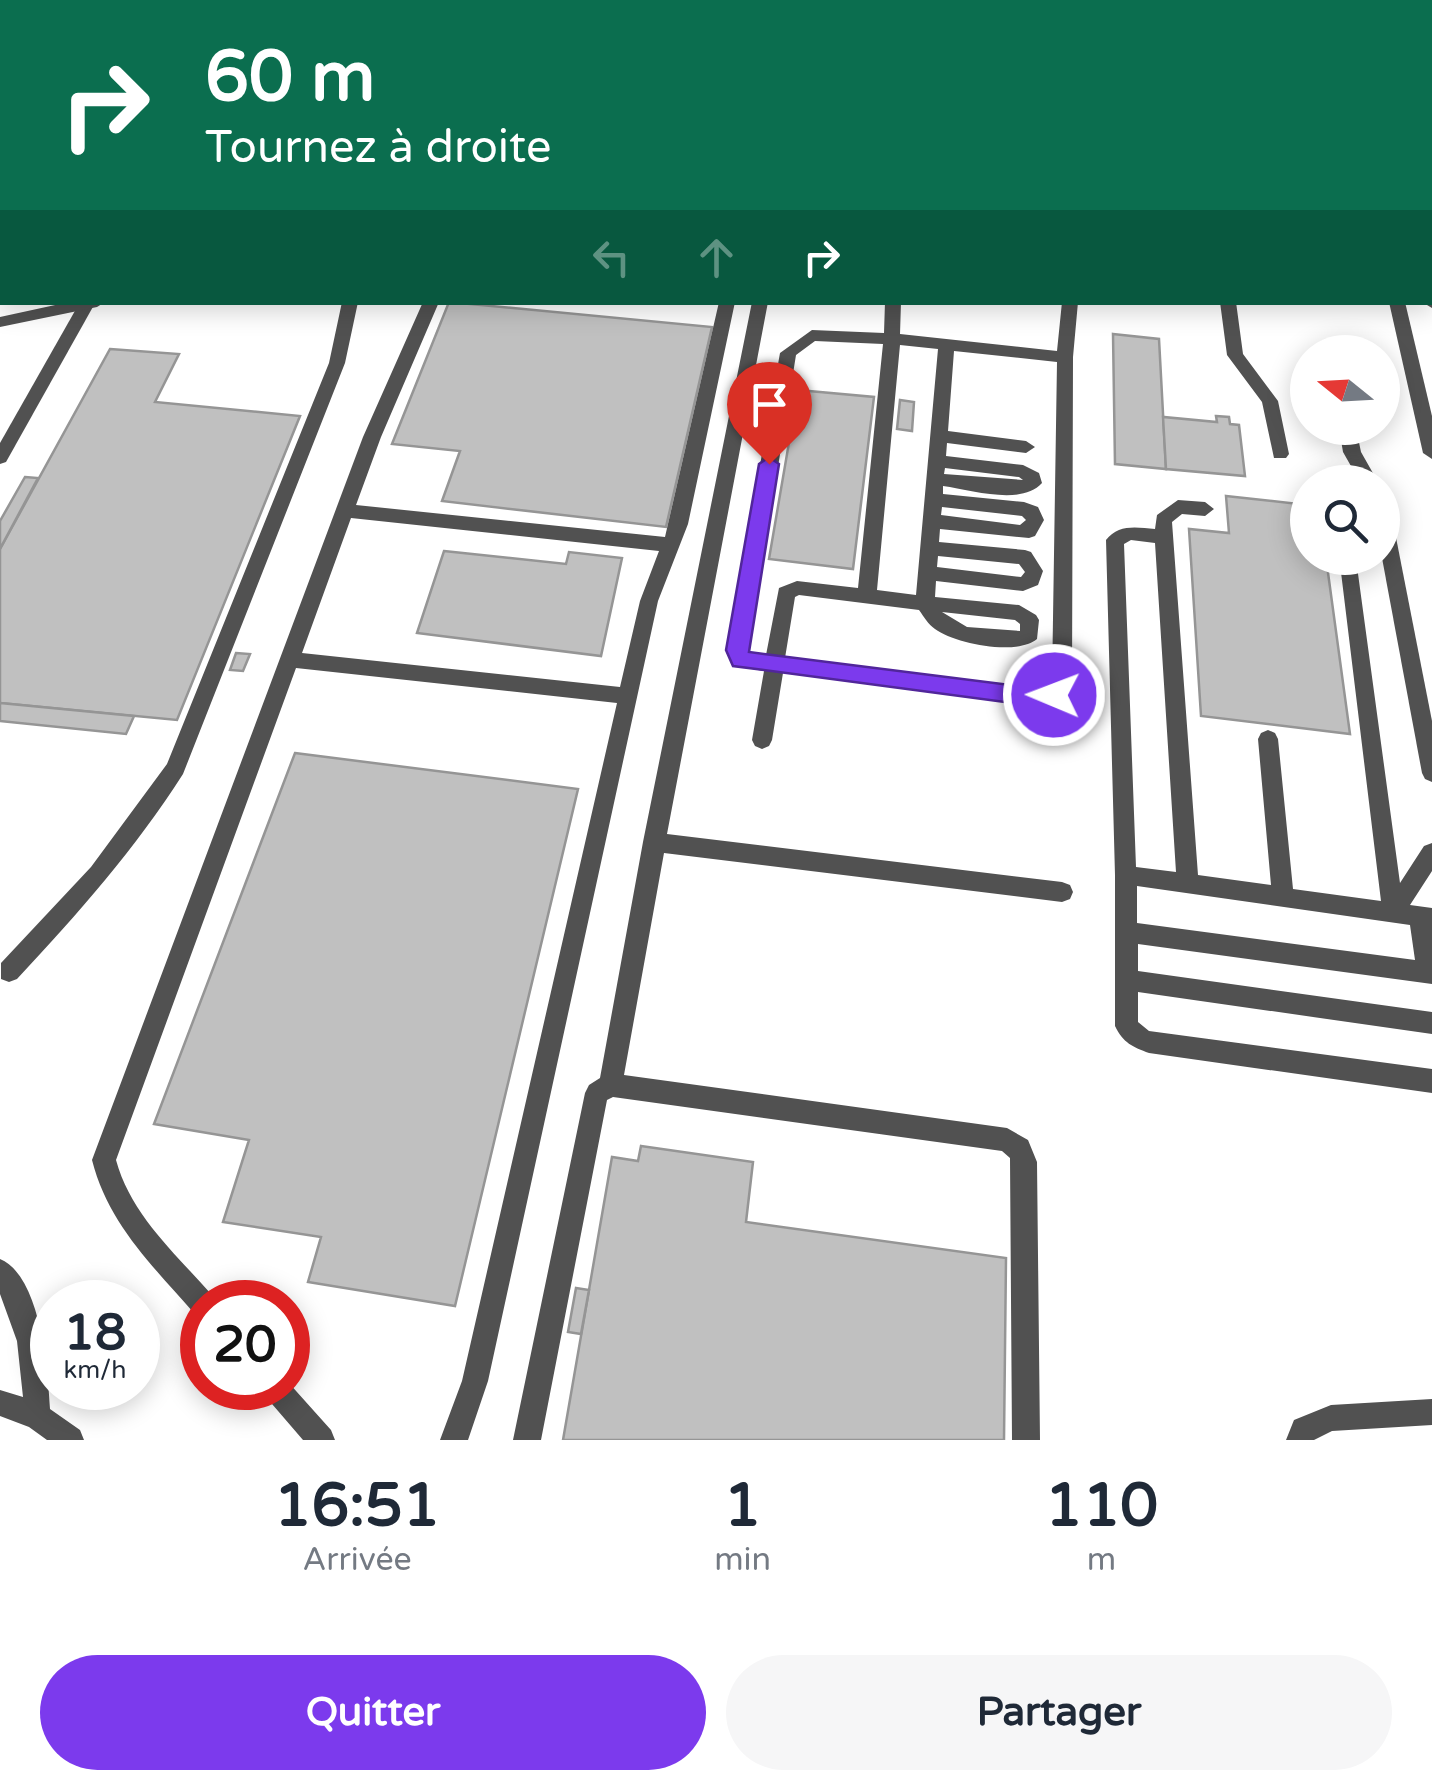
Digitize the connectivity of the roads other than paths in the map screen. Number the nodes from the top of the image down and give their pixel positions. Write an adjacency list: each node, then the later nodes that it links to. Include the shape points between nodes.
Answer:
1 (87, 305): 11 (street)
2 (91, 305): 19 (street)
3 (349, 305): 47 (street, via 336,362 176,768 96,882)
4 (430, 305): 22 (street)
5 (725, 305): 25 (street)
6 (759, 305): 38 (street)
7 (893, 305): 12 (street)
8 (1070, 305): 14 (street)
9 (1228, 305): 18 (street, via 1235,355 1270,402)
10 (1398, 305): 17 (street)
11 (0, 322)
12 (892, 339): 13 (street); 30 (street); 33 (street, via 812,335 788,353 737,650 741,660)
13 (946, 345): 14 (street); 15 (street)
14 (1065, 357): 33 (street, via 1062,686 1054,695)
15 (939, 436): 16 (street); 20 (street)
16 (1026, 446)
17 (1432, 453)
18 (1280, 454)
19 (0, 458)
20 (934, 500): 23 (street); 23 (street, via 1024,509 1035,520 1030,532)
21 (1205, 509): 24 (street, via 1178,506 1168,512)
22 (344, 511): 25 (street); 32 (street)
23 (932, 521): 26 (street)
24 (1164, 537): 40 (street, via 1128,532 1115,540); 41 (street)
25 (672, 545): 34 (street, via 649,601)
26 (930, 548): 27 (street); 27 (street, via 1025,558 1034,571 1023,584)
27 (928, 573): 31 (street)
28 (1350, 575): 44 (street)
29 (1394, 575): 37 (street)
30 (867, 596): 31 (street); 33 (street, via 790,589)
31 (925, 603): 31 (street, via 1019,613 1029,620 1030,634 1024,640 955,632 931,616)
32 (289, 659): 34 (street); 54 (street, via 104,1160 108,1187 124,1213)
33 (774, 666): 36 (street)
34 (628, 696): 61 (street, via 475,1382)
35 (1268, 739): 43 (street)
36 (762, 740)
37 (1432, 773)
38 (654, 842): 42 (street); 52 (street)
39 (1432, 853): 44 (street)
40 (1126, 875): 41 (street); 46 (street)
41 (1188, 884): 43 (street)
42 (1062, 892)
43 (1283, 897): 44 (street)
44 (1393, 912): 45 (street)
45 (1426, 917): 48 (street)
46 (1126, 932): 48 (street); 49 (street)
47 (9, 971)
48 (1430, 972)
49 (1128, 980): 50 (street); 51 (street, via 1127,1026 1149,1042)
50 (1432, 1023)
51 (1432, 1081)
52 (611, 1085): 62 (street, via 597,1093); 63 (street, via 1007,1140 1020,1148 1026,1162)
53 (0, 1272): 58 (street, via 32,1340)
54 (182, 1280)
55 (0, 1403): 58 (street)
56 (295, 1410): 60 (street)
57 (1432, 1412): 64 (street, via 1331,1418 1304,1430)
58 (38, 1416): 59 (street)
59 (70, 1440)
60 (321, 1440)
61 (454, 1440)
62 (527, 1440)
63 (1026, 1440)
64 (1300, 1440)

